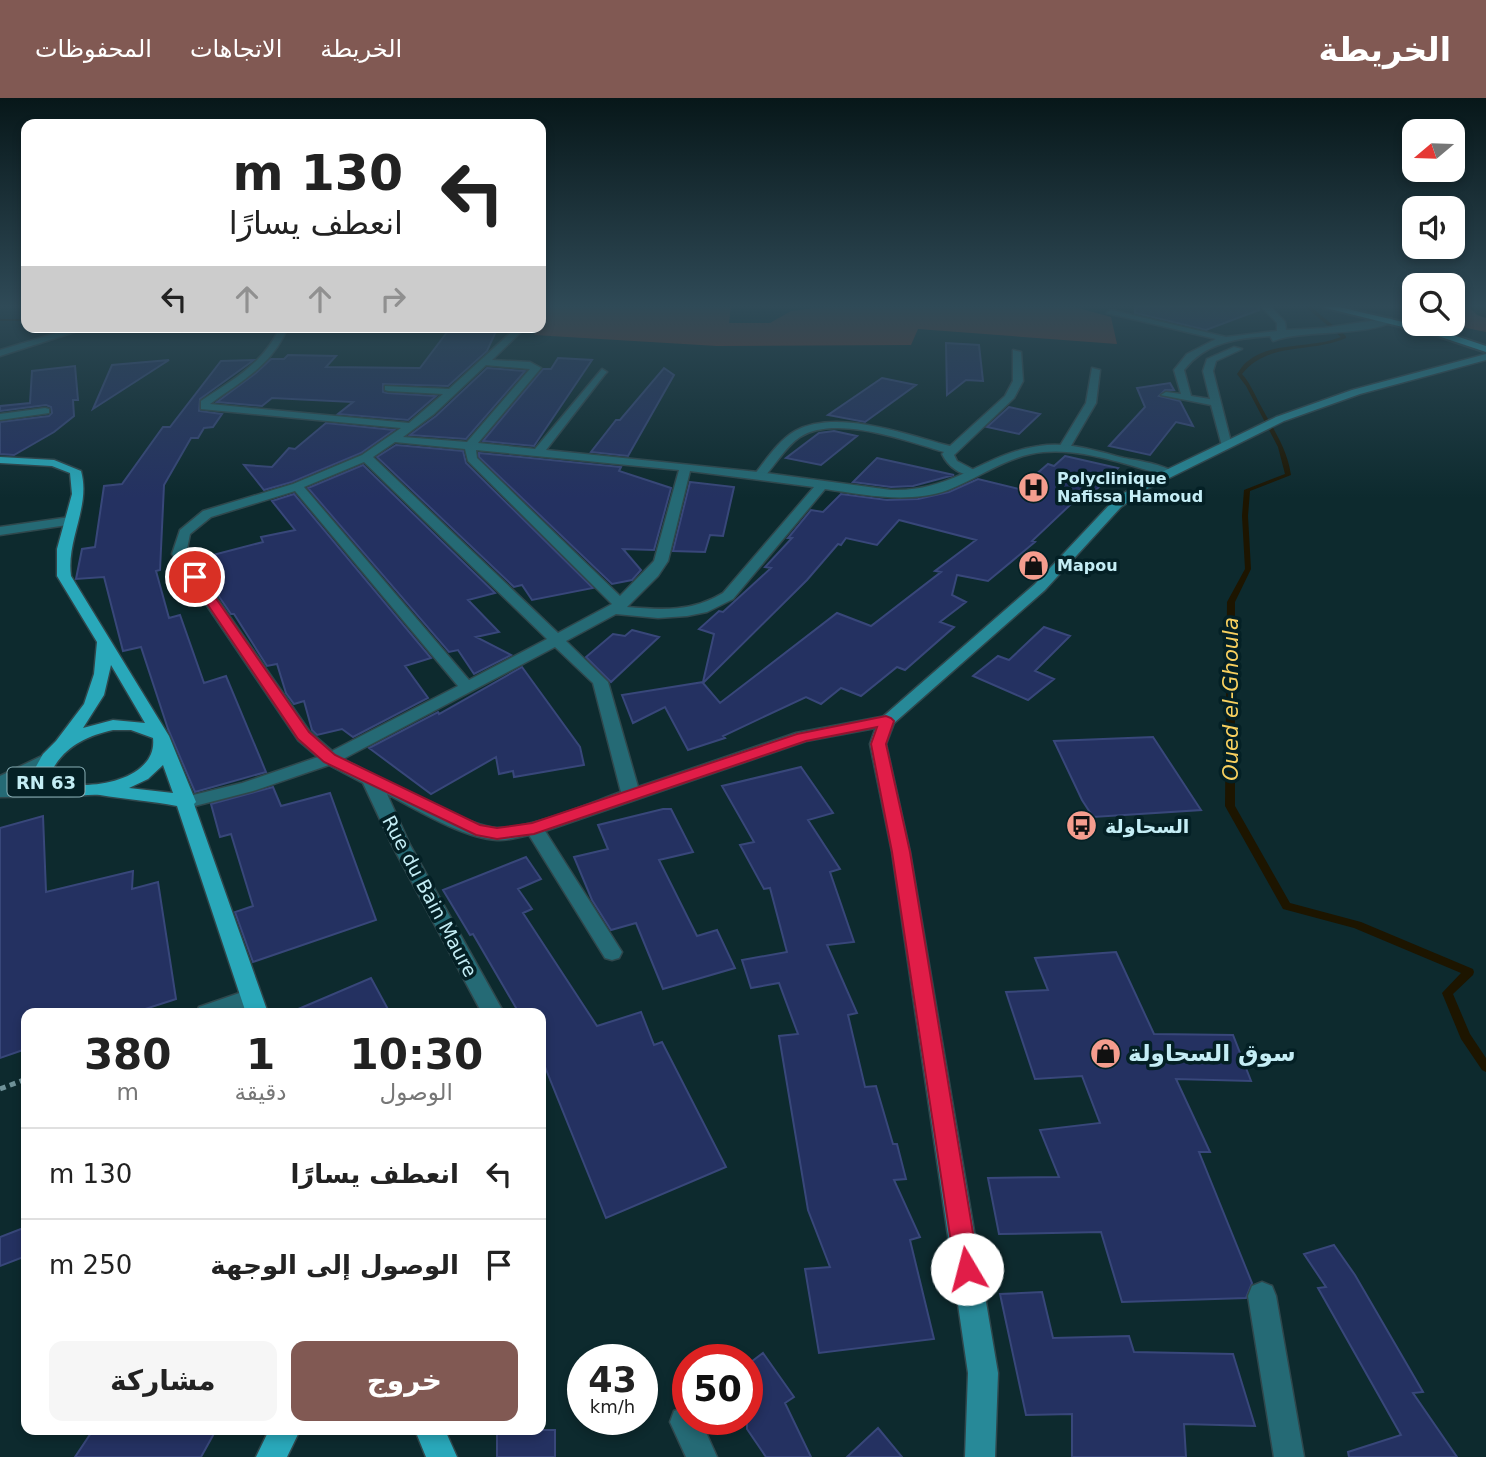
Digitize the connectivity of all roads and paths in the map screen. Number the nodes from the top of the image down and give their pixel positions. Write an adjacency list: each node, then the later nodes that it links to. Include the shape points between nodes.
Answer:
1 (255, 370): 17 (street, via 205,407)
2 (476, 370): 11 (street)
3 (534, 370): 19 (street)
4 (1017, 370): 22 (street, via 1018,381 1009,398)
5 (1095, 370): 21 (street, via 1093,404)
6 (1179, 370): 13 (street)
7 (1208, 370): 14 (street)
8 (1443, 370): 20 (main road, via 1280,419)
9 (602, 372): 23 (street)
10 (388, 388): 11 (street)
11 (452, 392): 17 (street)
12 (1166, 395): 13 (street)
13 (1187, 398): 14 (street)
14 (1216, 403): 20 (street)
15 (45, 411): 16 (street)
16 (0, 417)
17 (411, 426): 18 (street)
18 (393, 439): 19 (street); 24 (street)
19 (470, 446): 23 (street); 34 (street, via 472,459 481,470)
20 (1227, 446): 28 (main road)
21 (1064, 449): 27 (street, via 1030,451); 28 (street)
22 (951, 450): 27 (street, via 948,459); 29 (street, via 824,425 796,434)
23 (538, 452): 26 (street)
24 (366, 457): 31 (street); 36 (street)
25 (0, 460): 32 (main road, via 54,463 75,471 79,486)
26 (685, 468): 29 (street); 34 (street, via 661,561)
27 (972, 473): 30 (street, via 926,493)
28 (1169, 473): 38 (main road, via 1117,504 1040,587)
29 (760, 475): 30 (street)
30 (823, 484): 34 (street, via 719,603 661,614)
31 (297, 486): 37 (street); 41 (street, via 207,514 184,533 179,554 304,736)
32 (70, 521): 33 (street); 35 (main road, via 62,569)
33 (0, 531)
34 (617, 607): 36 (street)
35 (104, 640): 39 (main road); 40 (main road, RN 63, via 104,676 98,697)
36 (556, 641): 37 (street); 47 (street, via 600,682)
37 (467, 687): 41 (street)
38 (886, 721): 47 (street, via 802,737); 63 (main road, via 878,744 905,878 983,1373)
39 (163, 739): 40 (main road, RN 63, via 143,726 115,726 83,734); 46 (main road, RN 63, via 163,752 146,772); 48 (main road)
40 (53, 753): 43 (street); 45 (main road, RN 63, via 43,778)
41 (330, 759): 42 (street); 48 (street)
42 (370, 778): 49 (street, via 476,830 497,834); 53 (street, Rue du Bain Maure, via 401,845)
43 (0, 783)
44 (0, 791): 45 (street)
45 (63, 792): 46 (main road, RN 63)
46 (93, 792): 48 (main road, RN 63, via 146,794)
47 (631, 794): 49 (street)
48 (187, 802): 51 (main road)
49 (534, 828): 50 (street)
50 (612, 952)
51 (254, 1005): 52 (street)
52 (236, 1008)
53 (490, 1008)
54 (21, 1081): 55 (path)
55 (0, 1089)
56 (1262, 1296): 64 (street)
57 (282, 1435): 60 (main road)
58 (432, 1435): 61 (main road)
59 (691, 1435): 62 (street)
60 (271, 1457)
61 (442, 1457)
62 (702, 1457)
63 (980, 1457)
64 (1289, 1457)

